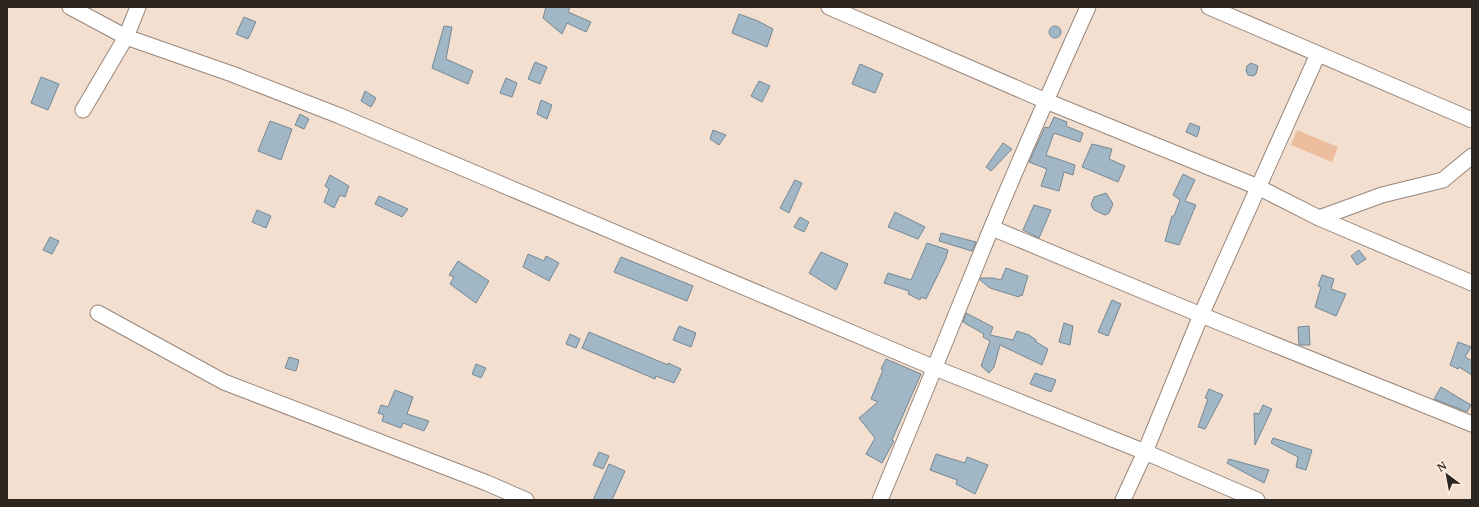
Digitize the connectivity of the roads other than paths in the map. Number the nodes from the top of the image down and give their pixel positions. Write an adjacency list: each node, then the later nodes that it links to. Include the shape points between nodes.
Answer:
1 (70, 7): 6 (street)
2 (138, 7): 6 (street)
3 (829, 7): 8 (street)
4 (1088, 7): 8 (street)
5 (1209, 7): 7 (street)
6 (126, 37): 9 (street); 18 (street, via 340,116)
7 (1318, 54): 10 (street); 12 (street)
8 (1046, 101): 12 (street); 14 (street)
9 (83, 110)
10 (1472, 120)
11 (1472, 156): 13 (street, via 1444,180 1382,195)
12 (1258, 187): 13 (street); 17 (street)
13 (1319, 218): 15 (street)
14 (992, 228): 17 (street); 18 (street)
15 (1472, 283)
16 (98, 313): 21 (street, via 224,382)
17 (1201, 315): 19 (street); 20 (street)
18 (935, 368): 20 (street); 22 (street)
19 (1472, 424)
20 (1145, 452): 23 (street); 24 (street)
21 (526, 500)
22 (880, 500)
23 (1123, 500)
24 (1258, 500)

